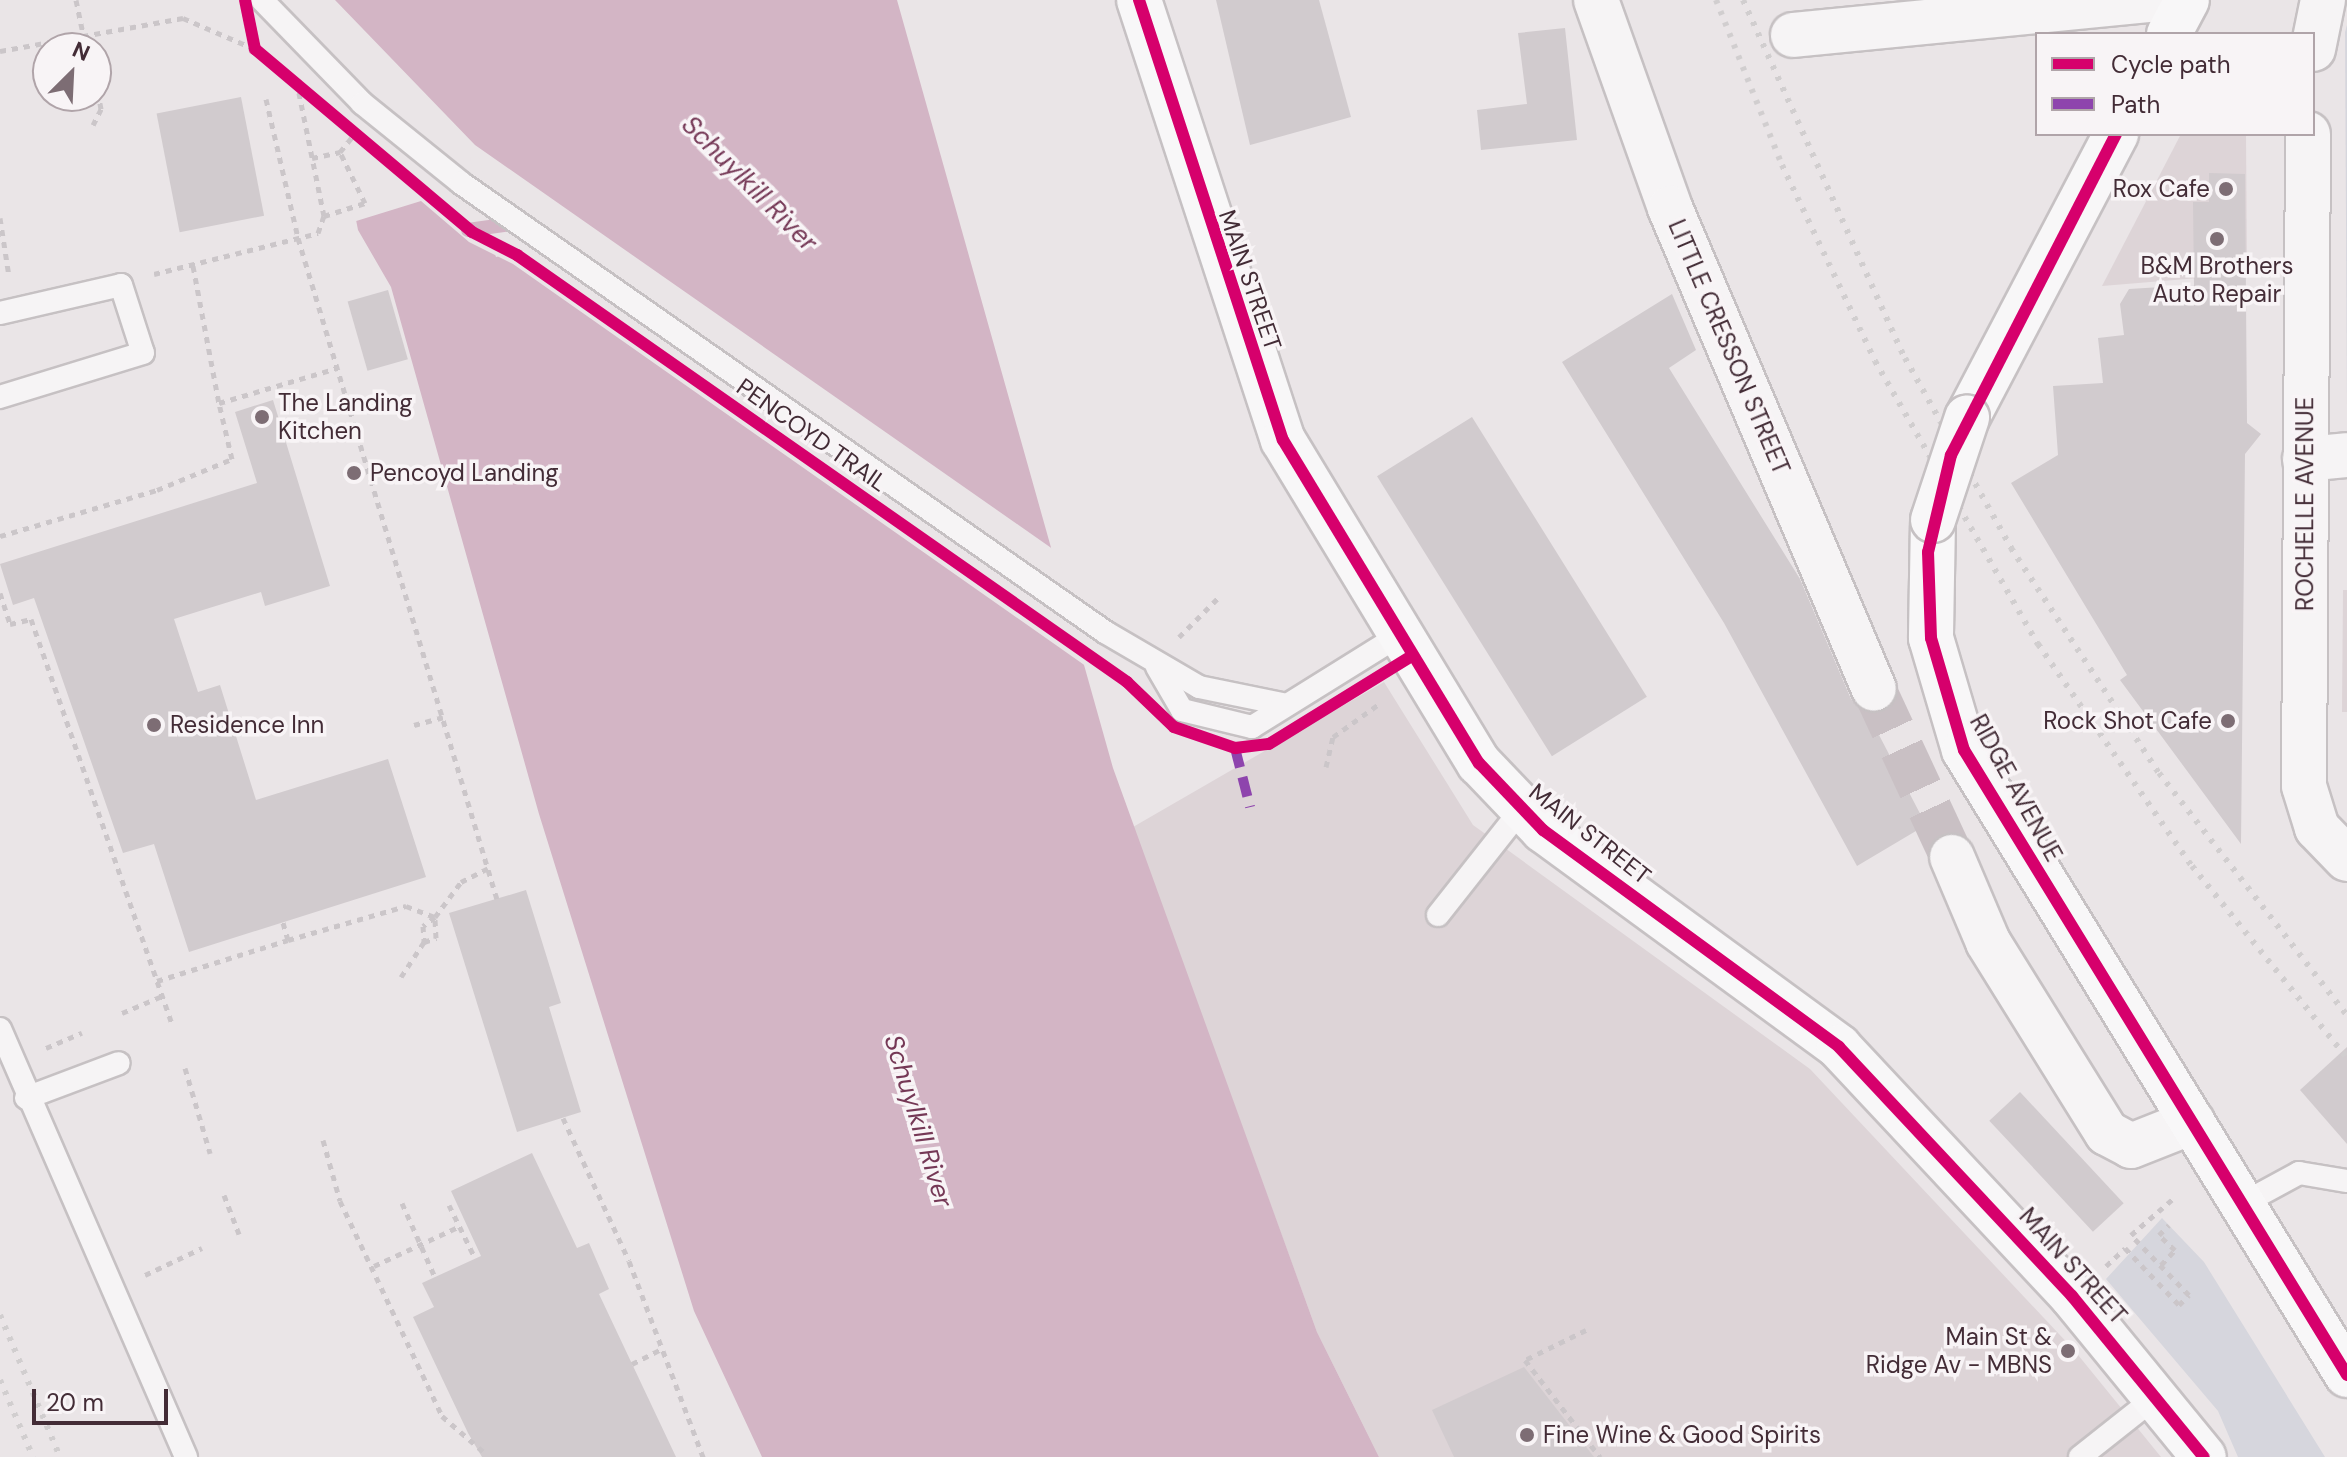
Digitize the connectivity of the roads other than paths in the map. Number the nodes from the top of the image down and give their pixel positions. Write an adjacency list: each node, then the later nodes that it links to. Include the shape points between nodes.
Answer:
1 (1139, 0): 15 (street, MAIN STREET, via 1283,440)
2 (1596, 0): 17 (street, LITTLE CRESSON STREET, via 1670,208)
3 (2151, 0): 8 (street)
4 (2187, 0): 7 (street)
5 (2323, 0): 9 (street)
6 (264, 2): 16 (lane, via 362,103 461,183)
7 (2170, 32)
8 (1793, 35)
9 (2315, 39)
10 (2115, 136): 26 (street, RIDGE AVENUE, bridge, via 1967,418 1933,520 1931,638 1964,750)
11 (2308, 136): 14 (street, ROCHELLE AVENUE)
12 (0, 313): 13 (lane, via 121,285 143,353)
13 (0, 397)
14 (2326, 457): 21 (street, ROCHELLE AVENUE, via 2304,786 2317,828)
15 (1398, 636): 18 (lane); 19 (street, MAIN STREET, via 1479,763)
16 (1157, 667): 18 (lane, via 1219,694); 18 (lane, via 1170,699 1205,721 1252,727)
17 (1874, 689)
18 (1282, 704)
19 (1520, 811): 22 (lane); 30 (street, MAIN STREET, via 1839,1047)
20 (1952, 857): 26 (street, via 1988,942 2107,1133 2131,1146)
21 (2347, 859)
22 (1438, 915)
23 (0, 1029): 25 (lane)
24 (119, 1063): 25 (lane)
25 (26, 1098): 31 (lane)
26 (2192, 1122): 28 (street, RIDGE AVENUE)
27 (2347, 1181): 28 (lane, via 2299,1173)
28 (2242, 1204): 29 (street, RIDGE AVENUE)
29 (2347, 1375)
30 (2157, 1396): 32 (lane); 33 (street, MAIN STREET)
31 (186, 1457)
32 (2080, 1457)
33 (2204, 1457)

